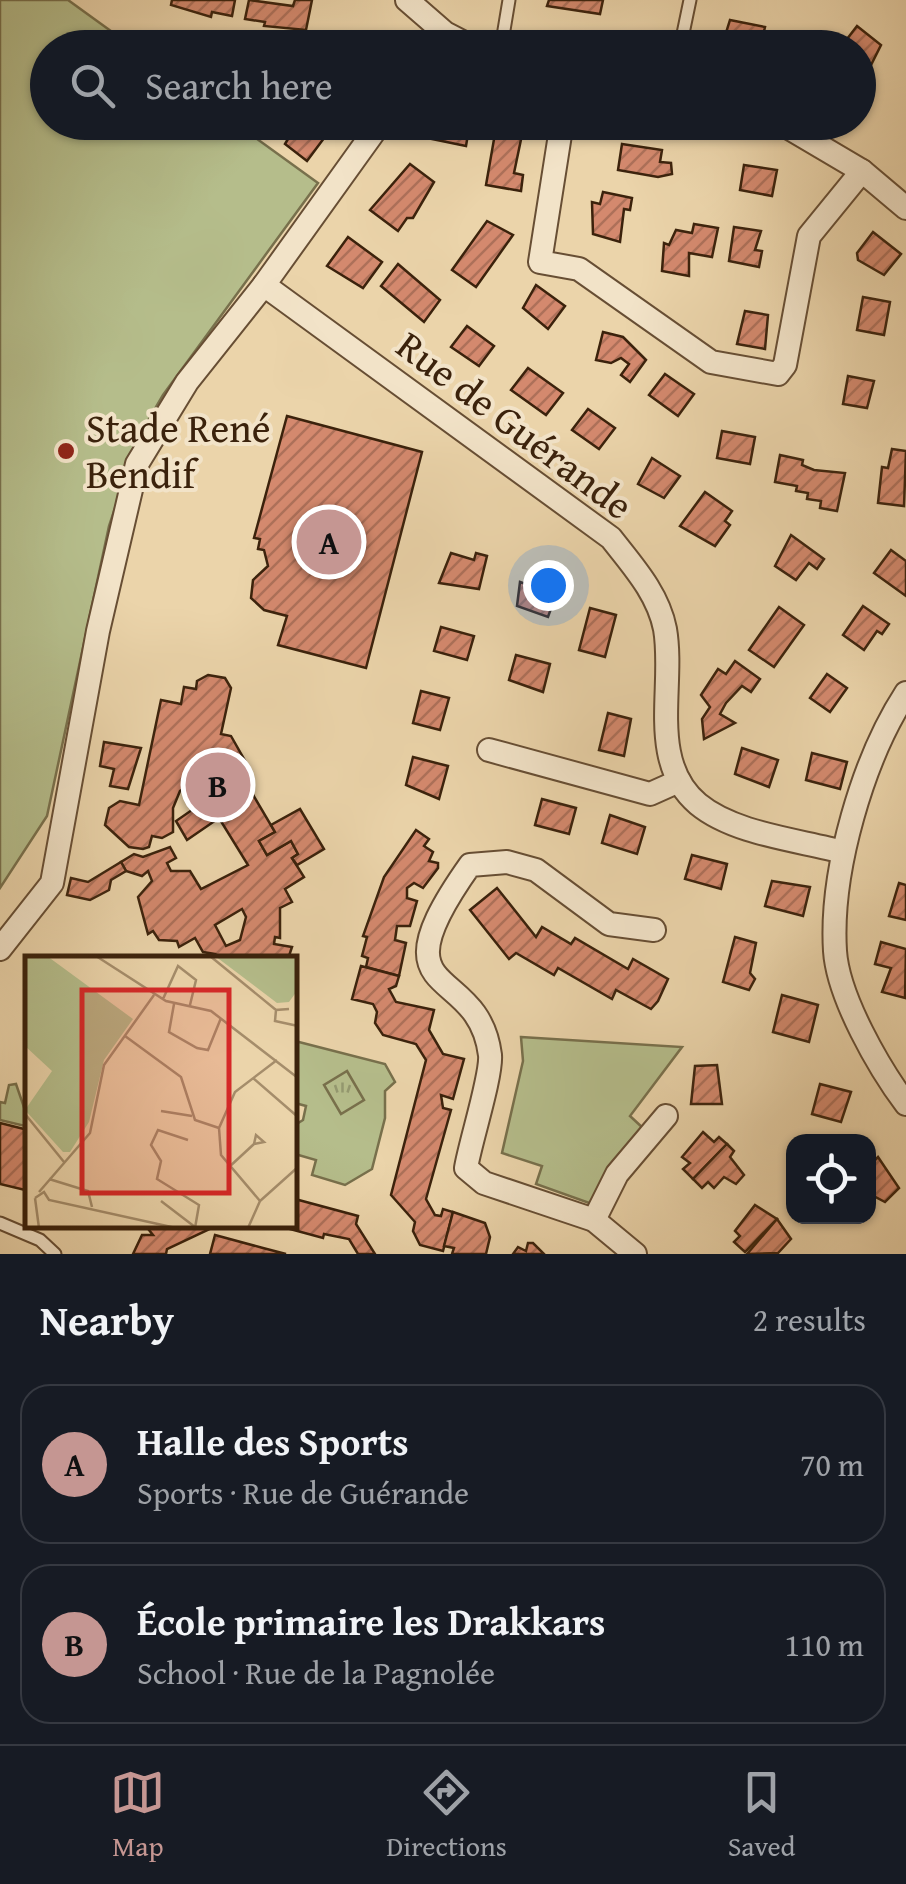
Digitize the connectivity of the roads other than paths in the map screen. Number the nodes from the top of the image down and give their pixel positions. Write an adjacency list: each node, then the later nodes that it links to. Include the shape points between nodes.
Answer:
1 (407, 0): 4 (street)
2 (509, 0): 5 (lane)
3 (690, 0): 6 (lane)
4 (432, 30)
5 (504, 30)
6 (684, 30)
7 (368, 140): 12 (street)
8 (559, 140): 10 (street, via 540,262 579,269 711,362 778,374 809,236)
9 (810, 140): 10 (street)
10 (862, 171): 11 (street)
11 (906, 208)
12 (264, 285): 15 (street, Rue de Guérande, via 610,538 650,590 665,628 668,750); 18 (street, via 188,382 137,464 52,883)
13 (906, 694): 16 (street, via 884,727)
14 (488, 750): 15 (street, via 650,794)
15 (679, 781): 16 (street, via 699,805 741,824)
16 (843, 852): 19 (street, via 835,953 856,1020)
17 (654, 930): 21 (street, via 609,924 536,870 507,862 470,865 430,933 426,959 433,975 477,1018 491,1059 466,1168 484,1183)
18 (0, 949)
19 (905, 1101)
20 (666, 1116): 21 (street, via 618,1174)
21 (594, 1220): 24 (street)
22 (0, 1223): 23 (lane, via 40,1240)
23 (54, 1254)
24 (635, 1254)

